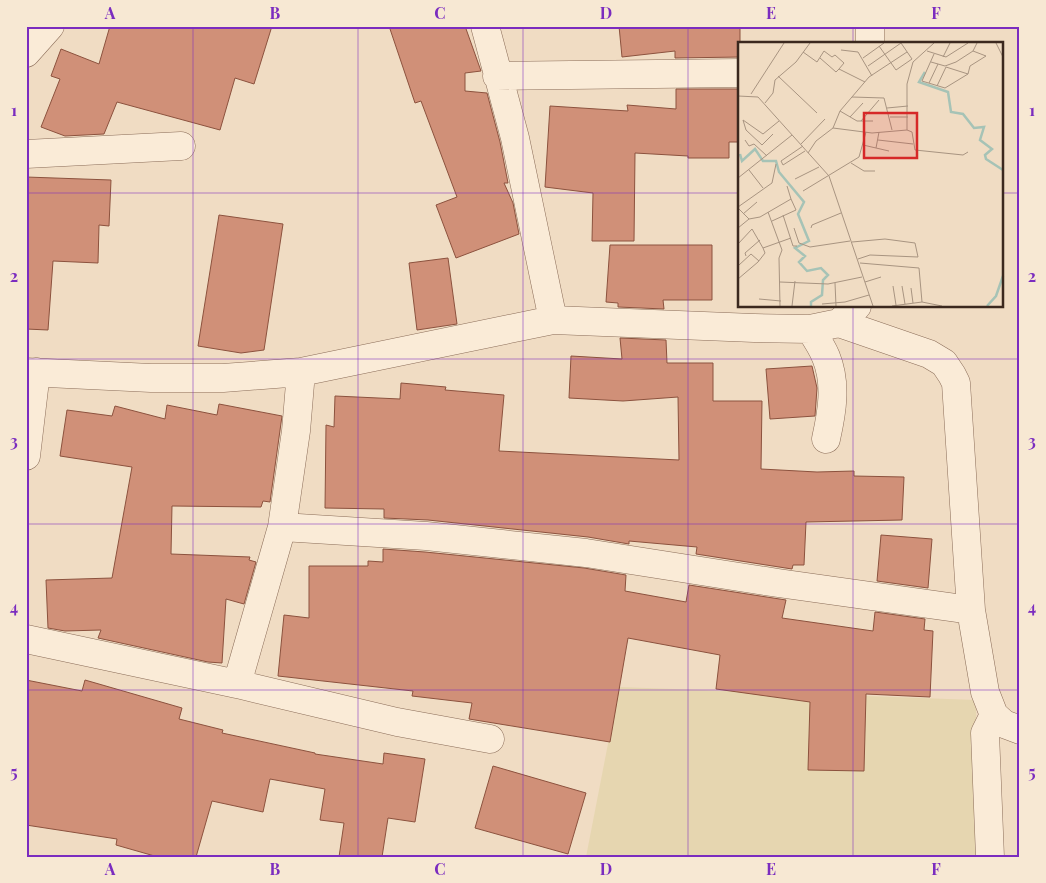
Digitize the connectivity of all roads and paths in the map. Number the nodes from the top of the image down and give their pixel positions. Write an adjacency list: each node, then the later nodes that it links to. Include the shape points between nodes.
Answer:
1 (50, 26): 5 (street)
2 (485, 26): 7 (street)
3 (870, 26): 4 (street)
4 (870, 42)
5 (26, 53)
6 (738, 73): 7 (street)
7 (497, 76): 11 (street, via 515,138)
8 (181, 146): 9 (street)
9 (26, 154)
10 (848, 315): 12 (street); 18 (street, via 944,363 956,383)
11 (553, 320): 12 (street); 14 (street)
12 (810, 329): 15 (street, via 826,357 833,390 833,409)
13 (31, 372): 14 (street, via 151,378 223,378); 16 (street)
14 (301, 372): 17 (street)
15 (826, 439)
16 (26, 456)
17 (282, 527): 18 (street, via 426,536 586,553); 20 (street)
18 (971, 610): 21 (street, via 985,692)
19 (26, 639): 20 (street)
20 (237, 684): 23 (street, via 397,722)
21 (994, 715): 22 (street, via 1004,724); 24 (street, via 985,732)
22 (1020, 730)
23 (490, 740)
24 (990, 857)

